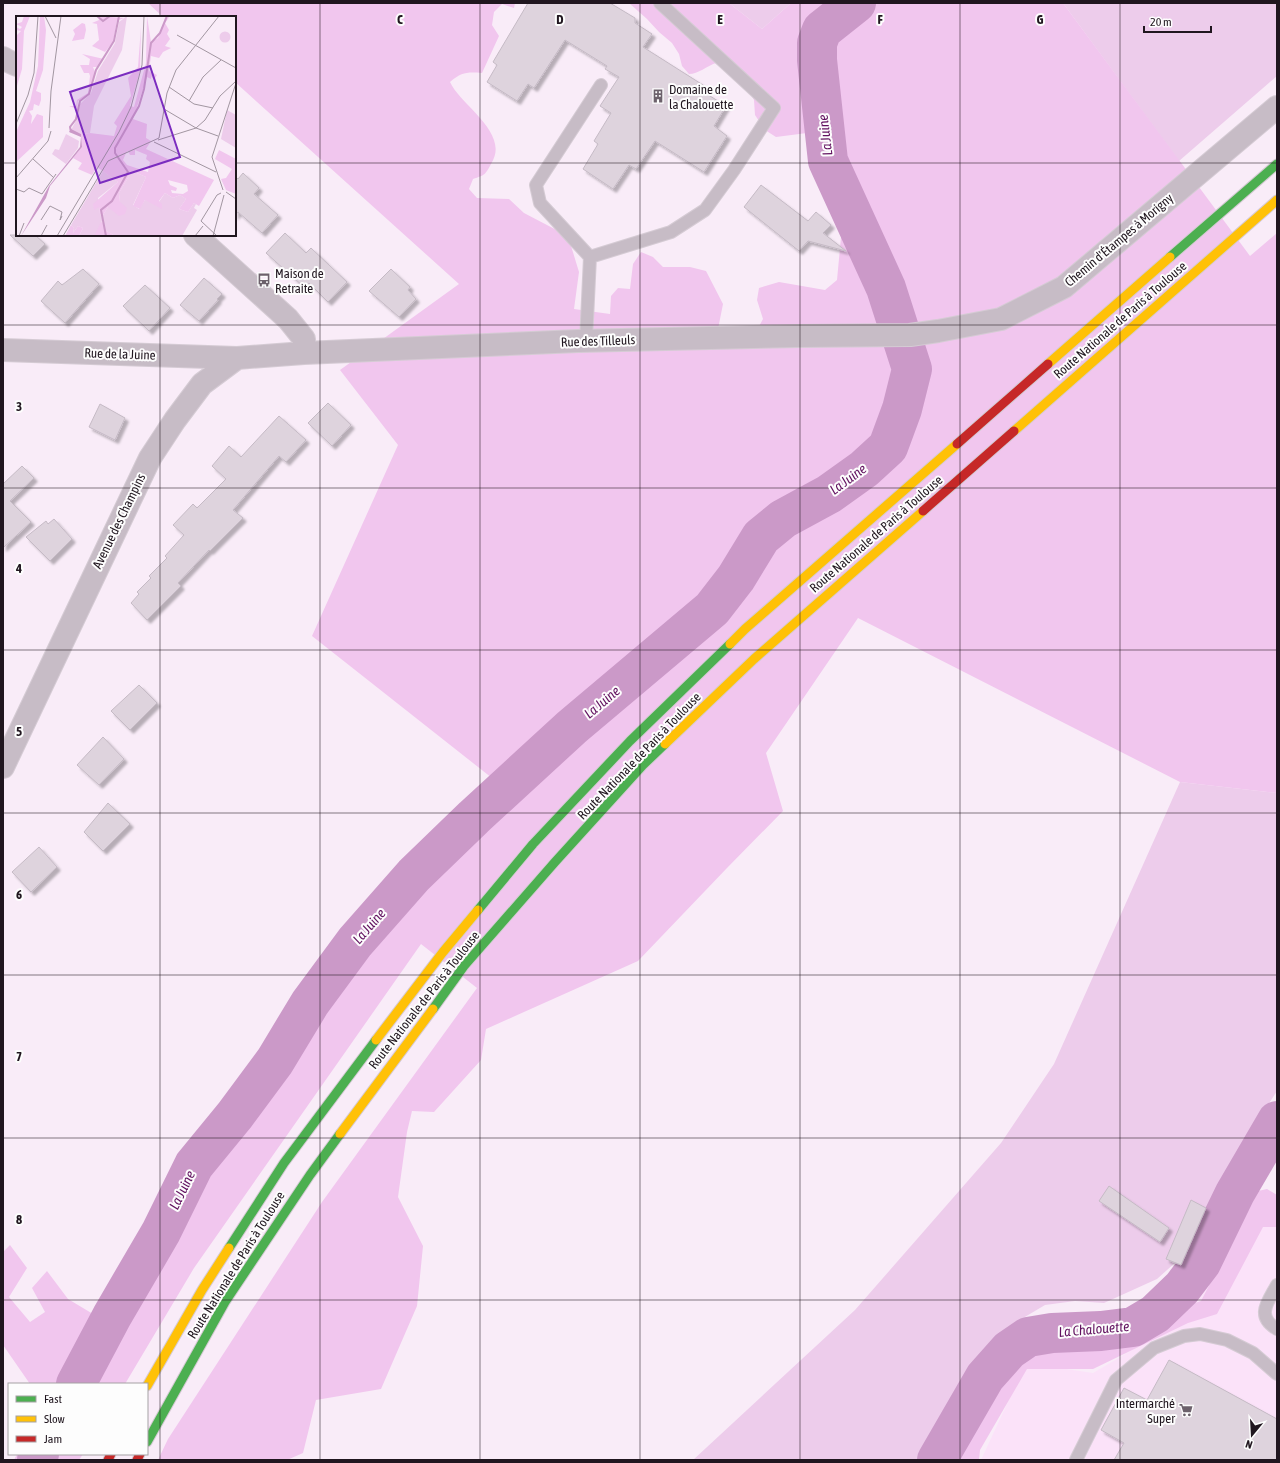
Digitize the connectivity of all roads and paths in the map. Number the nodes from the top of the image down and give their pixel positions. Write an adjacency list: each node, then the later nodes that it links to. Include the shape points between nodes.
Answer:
1 (660, 3): 9 (lane, via 774,108 705,210 671,232)
2 (3, 58): 3 (street)
3 (16, 65)
4 (601, 85): 9 (lane, via 536,185 540,203)
5 (1277, 108): 10 (street, Chemin d'Étampes à Morigny, via 1064,288 1001,319 938,332)
6 (1277, 164): 19 (main road, Route Nationale de Paris à Toulouse, via 745,629 630,741 533,844 443,952 284,1163 202,1290)
7 (1277, 200): 20 (main road, Route Nationale de Paris à Toulouse, via 754,659 643,765 464,966 310,1174 225,1302)
8 (196, 236): 13 (street, via 288,319 304,339)
9 (590, 257): 11 (lane)
10 (891, 335): 11 (street, Rue des Tilleuls)
11 (586, 342): 13 (street, Rue des Tilleuls)
12 (3, 350): 14 (street, Rue de la Juine)
13 (304, 353): 14 (street)
14 (237, 358): 15 (street, Avenue des Champins, via 202,384 150,458)
15 (3, 766)
16 (1277, 1285): 17 (lane, via 1265,1309 1264,1317)
17 (1277, 1329)
18 (1277, 1374): 21 (lane, via 1253,1354 1227,1340 1200,1334 1184,1336 1154,1348 1116,1380)
19 (148, 1384)
20 (148, 1440)
21 (1076, 1460)

